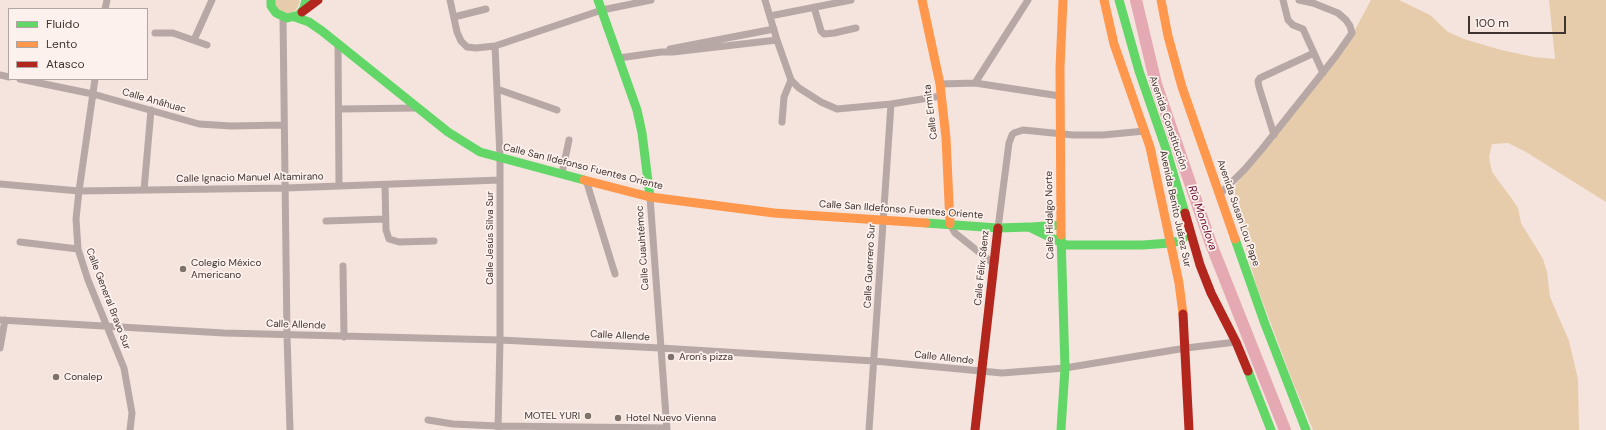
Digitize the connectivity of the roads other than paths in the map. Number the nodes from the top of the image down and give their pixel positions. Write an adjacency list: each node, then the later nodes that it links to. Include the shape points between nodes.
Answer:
1 (212, 0): 28 (street)
2 (306, 0): 21 (street)
3 (318, 0): 21 (street)
4 (450, 0): 23 (street)
5 (598, 0): 20 (street, Calle Cuauhtémoc)
6 (650, 0): 20 (street)
7 (766, 0): 22 (street)
8 (851, 0): 18 (street)
9 (922, 0): 41 (street, Calle Ermita)
10 (1028, 0): 40 (street)
11 (1063, 0): 45 (street, Calle Hidalgo Norte)
12 (1104, 0): 53 (street, Avenida Benito Juárez Sur, via 1116,51)
13 (1120, 0): 76 (street, Avenida Constitución, via 1125,25 1166,149)
14 (1161, 0): 67 (street, Avenida Susan Lou Pape, via 1174,58)
15 (1283, 0): 34 (street, via 1288,20 1306,32)
16 (1299, 0): 36 (street, via 1338,13 1346,20 1352,31)
17 (269, 2): 24 (street)
18 (814, 7): 22 (street); 25 (street, via 822,32 825,34)
19 (486, 9): 23 (street)
20 (602, 10): 32 (street); 35 (street, Calle Cuauhtémoc)
21 (299, 14): 24 (street); 30 (street, Calle San Ildefonso Fuentes Oriente)
22 (770, 16): 26 (street)
23 (454, 17): 32 (street, via 460,41 467,47)
24 (283, 18): 52 (street)
25 (856, 28)
26 (774, 30): 29 (street); 33 (street, via 680,46)
27 (155, 32): 28 (street, via 173,33)
28 (194, 40): 31 (street)
29 (777, 40): 33 (street); 39 (street)
30 (338, 44): 47 (street, Calle San Ildefonso Fuentes Oriente); 48 (street)
31 (207, 45)
32 (495, 46): 42 (street, Calle Jesús Silva Sur)
33 (661, 52): 35 (street)
34 (1314, 53): 36 (street); 55 (street, via 1258,81)
35 (619, 58): 68 (street, Calle Cuauhtémoc, via 637,110)
36 (1323, 73): 55 (street)
37 (25, 80): 43 (street, Calle Anáhuac)
38 (95, 80): 43 (street, Calle General Bravo Sur)
39 (792, 80): 46 (street, via 804,92 834,108); 51 (street, via 784,98)
40 (975, 83): 41 (street); 45 (street)
41 (940, 84): 44 (street, Calle Ermita)
42 (497, 89): 50 (street); 57 (street, Calle Jesús Silva Sur)
43 (93, 94): 49 (street, Calle Anáhuac); 66 (street, Calle General Bravo Sur)
44 (941, 96): 46 (street); 72 (street, Calle Ermita, via 946,138)
45 (1060, 96): 54 (street, Calle Hidalgo Norte)
46 (891, 104): 70 (street, Calle Guerrero Sur)
47 (420, 108): 48 (street); 57 (street, Calle San Ildefonso Fuentes Oriente, via 448,132 480,152)
48 (339, 109): 63 (street)
49 (151, 110): 52 (street, Calle Anáhuac, via 199,124); 65 (street)
50 (557, 110)
51 (782, 122)
52 (284, 124): 64 (street)
53 (1145, 131): 54 (street, Calle Félix Sáenz, via 1102,135); 79 (street, Avenida Benito Juárez Sur)
54 (1060, 134): 73 (street, Calle Hidalgo Norte); 75 (street, Calle Félix Sáenz, via 1023,130 1012,135)
55 (1274, 135): 67 (street, via 1246,169)
56 (569, 140): 58 (street)
57 (500, 157): 58 (street, Calle San Ildefonso Fuentes Oriente); 59 (street, Calle Jesús Silva Sur)
58 (562, 173): 60 (street, Calle San Ildefonso Fuentes Oriente)
59 (500, 180): 62 (street, Calle Ignacio Manuel Altamirano); 89 (street, Calle Jesús Silva Sur)
60 (586, 180): 68 (street, Calle San Ildefonso Fuentes Oriente); 84 (street)
61 (0, 184): 66 (street, Calle Ignacio Manuel Altamirano)
62 (385, 185): 63 (street, Calle Ignacio Manuel Altamirano); 69 (street)
63 (339, 186): 64 (street, Calle Ignacio Manuel Altamirano)
64 (286, 188): 65 (street, Calle Ignacio Manuel Altamirano); 87 (street)
65 (144, 190): 66 (street, Calle Ignacio Manuel Altamirano)
66 (78, 191): 81 (street, Calle General Bravo Sur)
67 (1220, 194): 107 (street, Avenida Susan Lou Pape, via 1265,324)
68 (650, 197): 70 (street, Calle San Ildefonso Fuentes Oriente, via 774,213); 92 (street, Calle Cuauhtémoc)
69 (385, 219): 71 (street); 77 (street, via 387,236 394,242)
70 (883, 220): 72 (street, Calle San Ildefonso Fuentes Oriente); 94 (street, Calle Guerrero Sur)
71 (326, 221)
72 (950, 224): 75 (street, Calle San Ildefonso Fuentes Oriente); 82 (street, via 955,233)
73 (1061, 225): 74 (street, Calle San Ildefonso Fuentes Oriente); 80 (street, Calle Hidalgo Norte)
74 (1029, 227): 75 (street, Calle San Ildefonso Fuentes Oriente); 80 (street, Calle San Ildefonso Fuentes Oriente)
75 (998, 228): 82 (street, Calle Félix Sáenz)
76 (1190, 233): 79 (street, Calle San Ildefonso Fuentes Oriente, via 1179,241); 90 (street, Avenida Constitución, via 1206,281)
77 (434, 240)
78 (20, 242): 81 (street)
79 (1170, 243): 80 (street, Calle San Ildefonso Fuentes Oriente); 93 (street, Avenida Benito Juárez Sur, via 1179,283)
80 (1062, 244): 95 (street, Calle Hidalgo Norte)
81 (78, 249): 86 (street, Calle General Bravo Sur)
82 (994, 264): 96 (street, Calle Félix Sáenz)
83 (342, 266): 88 (street)
84 (616, 274)
85 (3, 320): 86 (street, Calle Allende); 91 (street)
86 (107, 327): 87 (street, Calle Allende); 100 (street, Calle General Bravo Sur, via 124,368 132,413)
87 (287, 335): 88 (street, Calle Allende); 101 (street)
88 (344, 337): 89 (street, Calle Allende)
89 (500, 340): 92 (street, Calle Allende); 98 (street, Calle Jesús Silva Sur)
90 (1236, 342): 93 (street, Calle Allende); 106 (street, Avenida Constitución)
91 (0, 348)
92 (660, 348): 94 (street, Calle Allende); 99 (street, Calle Cuauhtémoc)
93 (1186, 348): 95 (street, Calle Allende); 105 (street, Avenida Benito Juárez Sur)
94 (874, 361): 96 (street, Calle Allende); 102 (street, Calle Guerrero Sur)
95 (1065, 368): 96 (street, Calle Allende); 104 (street, Calle Hidalgo Norte)
96 (982, 372): 103 (street, Calle Félix Sáenz)
97 (428, 420): 98 (street)
98 (498, 428): 99 (street)
99 (667, 429)
100 (130, 430)
101 (290, 430)
102 (869, 430)
103 (975, 430)
104 (1061, 430)
105 (1189, 430)
106 (1271, 430)
107 (1306, 430)

